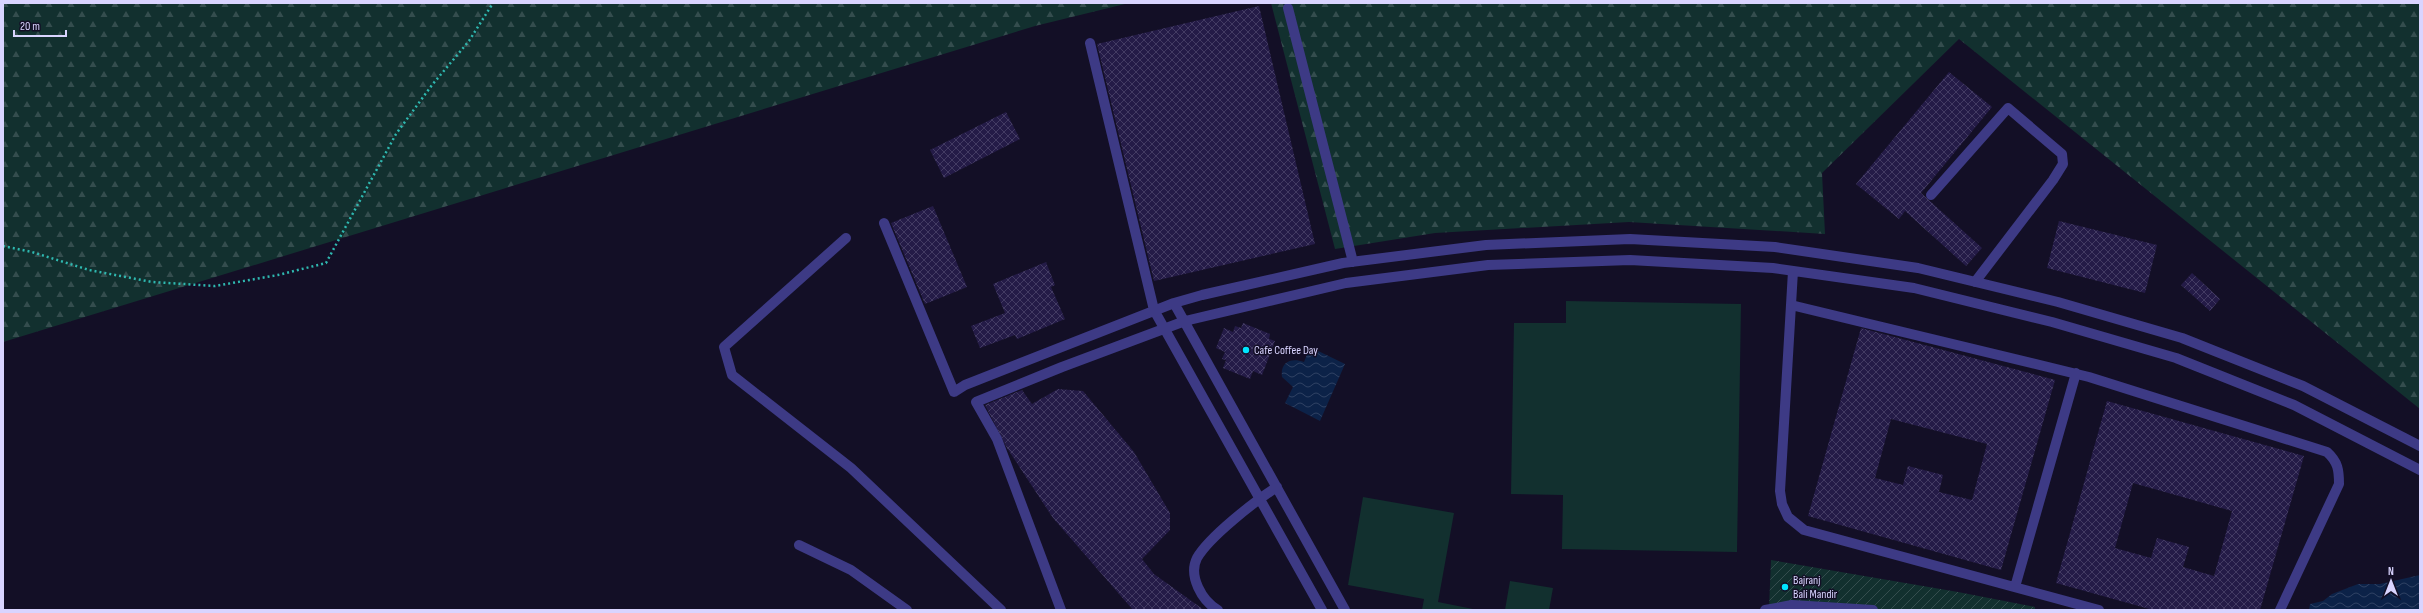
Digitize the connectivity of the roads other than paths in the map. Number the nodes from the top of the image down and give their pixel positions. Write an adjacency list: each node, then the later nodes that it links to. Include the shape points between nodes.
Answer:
1 (1288, 8): 6 (street)
2 (1090, 43): 11 (street)
3 (1931, 195): 8 (street, via 2008,108 2062,154 2063,164 2053,180)
4 (884, 223): 11 (street, via 954,392 965,385)
5 (846, 238): 22 (street, via 724,347 732,375 851,468)
6 (1353, 262): 8 (street, via 1486,245 1630,239 1774,247 1918,268); 9 (street, via 1202,294)
7 (1793, 271): 10 (street); 12 (street, via 1630,260 1488,265 1346,283); 16 (street, via 1914,288 2052,322 2176,358 2294,405)
8 (1975, 282): 15 (street, via 2058,302 2182,338 2303,386)
9 (1174, 303): 11 (street); 12 (street)
10 (1791, 304): 14 (street); 20 (street, via 1780,458 1782,504 1788,517 1804,530)
11 (1154, 310): 13 (street)
12 (1185, 321): 13 (street); 17 (street)
13 (1164, 328): 18 (street); 23 (street, via 976,402 997,439)
14 (2076, 374): 20 (street); 30 (street, via 2301,443 2327,452 2335,459 2339,469 2339,484)
15 (2420, 446)
16 (2420, 470)
17 (1277, 487): 18 (street); 26 (street)
18 (1260, 498): 24 (street, via 1203,550 1197,559 1194,573 1199,589 1211,606); 25 (street)
19 (798, 545): 21 (street, via 851,570)
20 (2015, 587): 29 (street)
21 (907, 610)
22 (1001, 610)
23 (1061, 610)
24 (1218, 610)
25 (1322, 610)
26 (1345, 610)
27 (1766, 610): 28 (street, via 1792,605)
28 (1873, 610)
29 (2099, 610)
30 (2280, 610)

